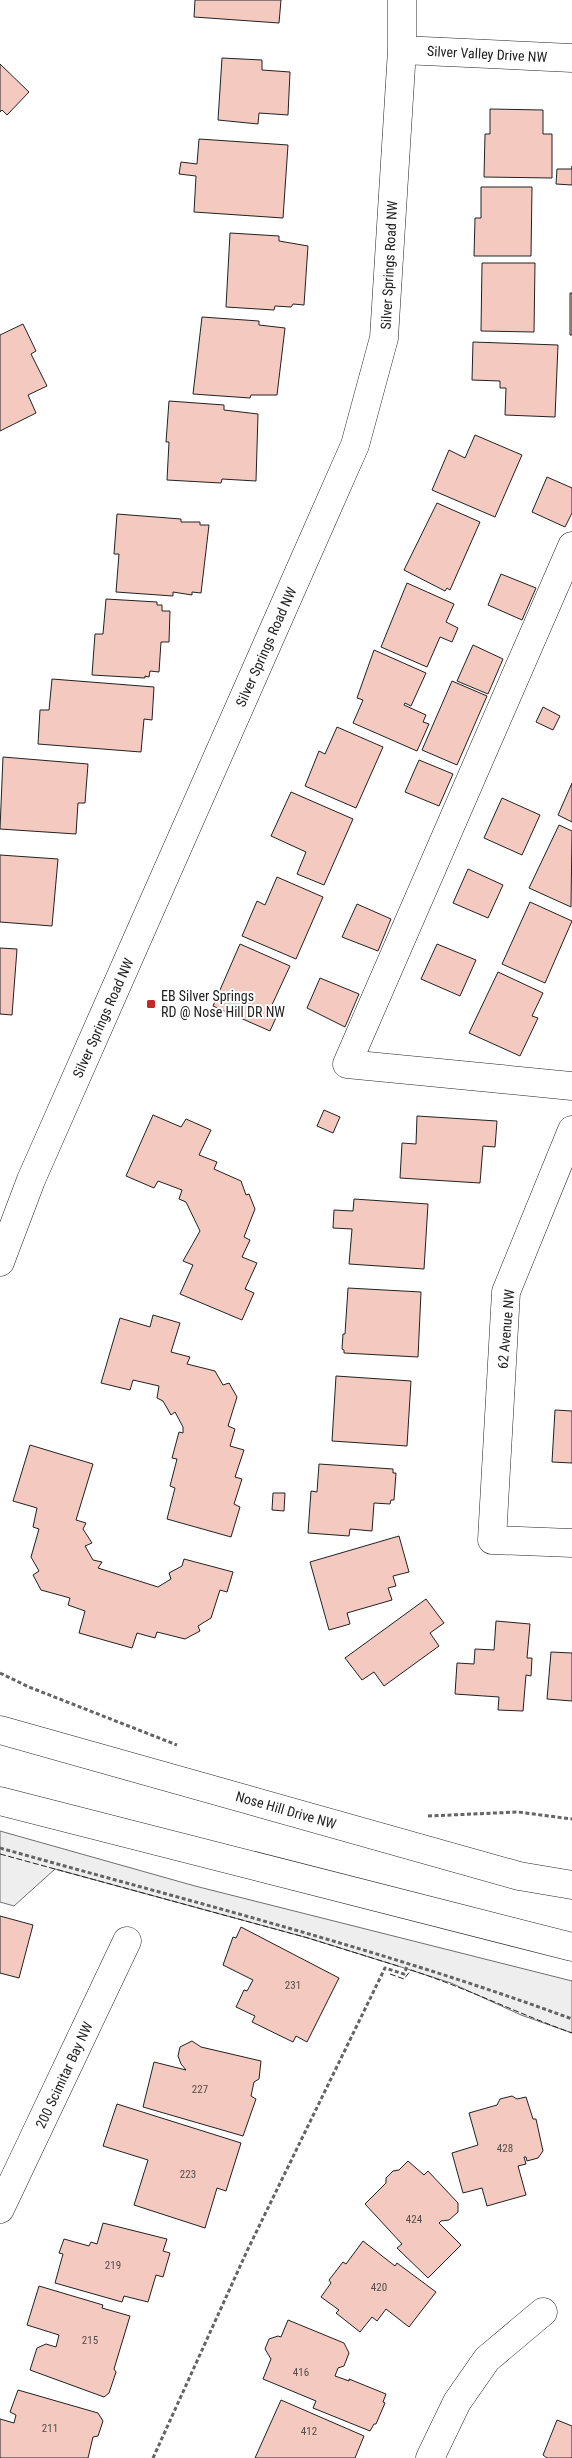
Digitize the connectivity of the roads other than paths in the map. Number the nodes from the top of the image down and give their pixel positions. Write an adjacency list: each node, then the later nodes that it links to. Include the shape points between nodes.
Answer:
1 (402, 0): 2 (street, Silver Springs Road NW)
2 (402, 50): 3 (street, Silver Valley Drive NW); 7 (street, Silver Springs Road NW, via 384,338 356,445 31,1180)
3 (572, 58)
4 (572, 546): 5 (street, via 347,1064)
5 (572, 1086)
6 (572, 1130): 8 (street, 62 Avenue NW, via 506,1292 492,1540)
7 (0, 1262)
8 (572, 1543)
9 (0, 1711): 10 (street)
10 (12, 1733): 12 (street, Nose Hill Drive NW, via 519,1876)
11 (0, 1801): 14 (street)
12 (572, 1886)
13 (127, 1941): 15 (street, 200 Scimitar Bay NW)
14 (572, 1947)
15 (0, 2209)
16 (543, 2312): 17 (street, via 487,2359 457,2402)
17 (430, 2458)

